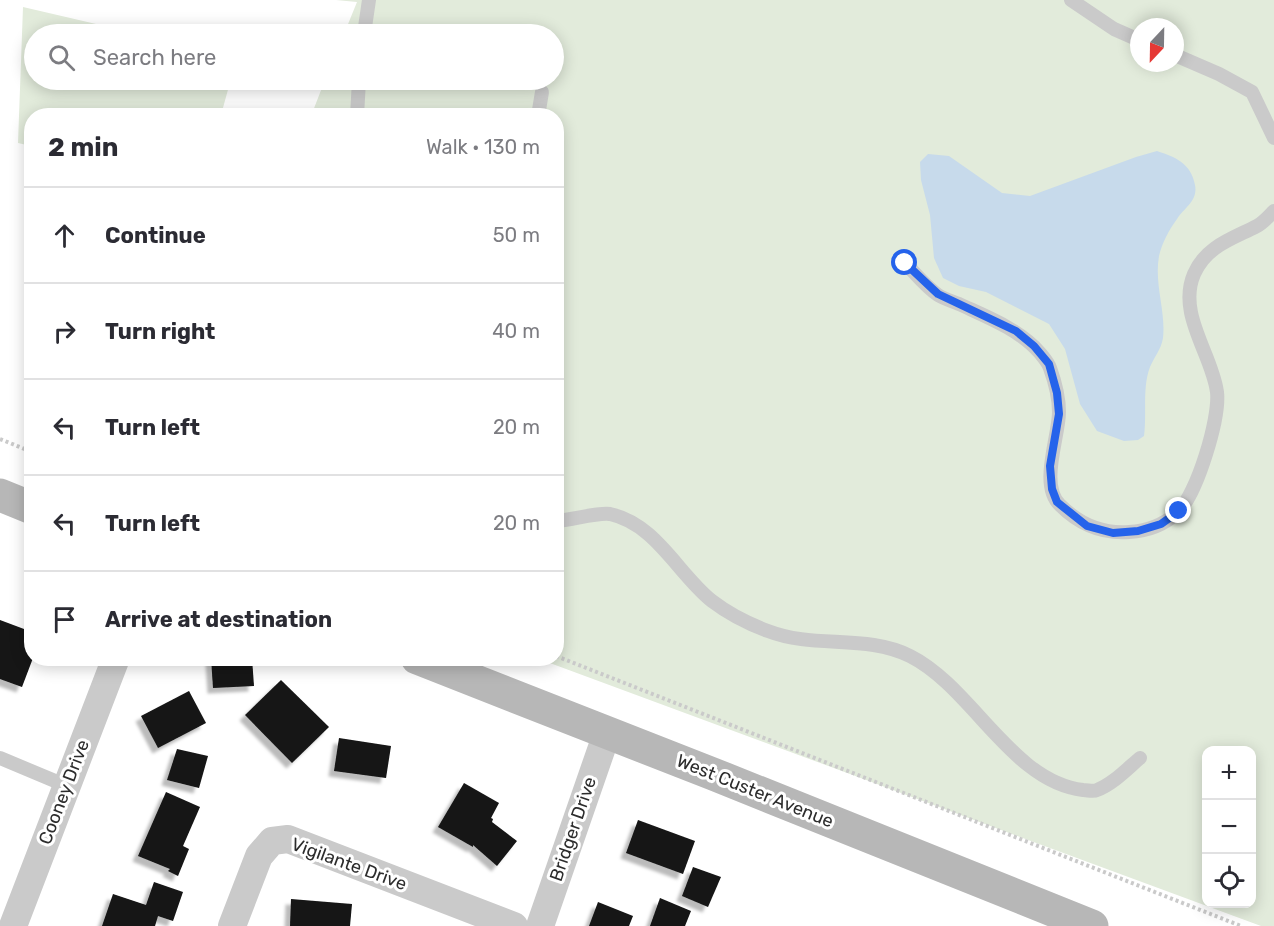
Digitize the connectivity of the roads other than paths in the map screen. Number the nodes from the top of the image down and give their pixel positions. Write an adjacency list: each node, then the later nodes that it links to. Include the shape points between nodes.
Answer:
1 (369, 0): 3 (lane)
2 (1071, 0): 4 (lane)
3 (365, 24)
4 (1130, 36)
5 (1184, 59): 10 (lane, via 1252,92)
6 (358, 90): 8 (lane)
7 (542, 92): 9 (lane)
8 (357, 108)
9 (539, 108)
10 (1274, 138)
11 (1274, 211): 12 (lane, via 1259,225 1216,246 1194,273 1190,286 1191,313 1213,374 1218,408 1200,471 1179,511 1161,524 1138,531 1113,533 1087,526 1057,502 1050,466 1059,414 1057,393 1049,364 1034,346 1016,331 938,294)
12 (905, 263)
13 (0, 495): 14 (main road)
14 (24, 505)
15 (564, 520): 20 (lane, via 607,513 634,522 712,601 771,632 888,647 912,657 936,673 1048,780 1068,788 1095,791)
16 (113, 666): 21 (street, Cooney Drive)
17 (437, 666): 18 (main road, West Custer Avenue)
18 (607, 733): 25 (street, Bridger Drive); 26 (main road, West Custer Avenue)
19 (0, 758): 21 (lane)
20 (1140, 758)
21 (67, 786): 22 (street, Cooney Drive)
22 (13, 926)
23 (232, 926): 24 (street, Vigilante Drive, via 259,856 272,841 288,839)
24 (514, 926)
25 (540, 926)
26 (1092, 926)

